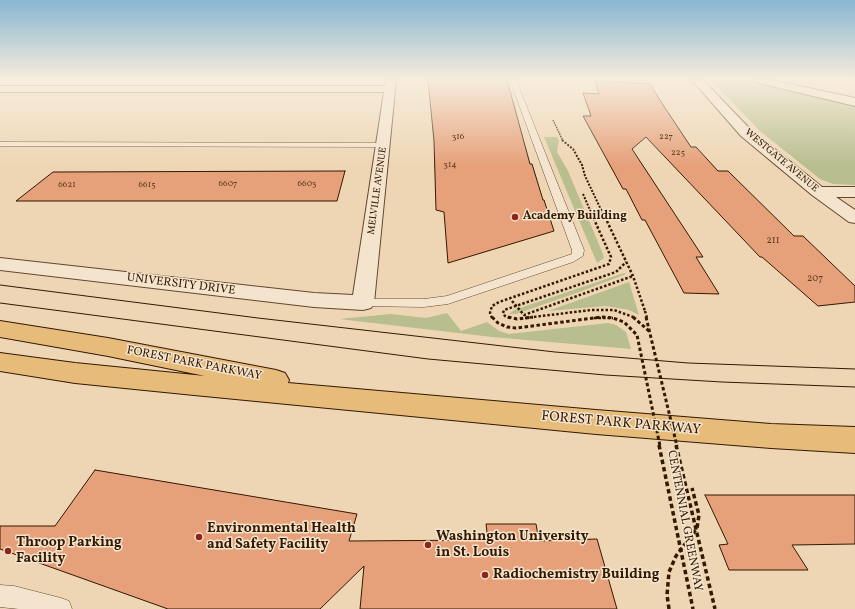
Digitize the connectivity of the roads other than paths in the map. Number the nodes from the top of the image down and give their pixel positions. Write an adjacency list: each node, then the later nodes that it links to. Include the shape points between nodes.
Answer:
1 (388, 108): 5 (street, MELVILLE AVENUE)
2 (524, 108): 10 (lane, via 578,250 577,256 448,300 424,304)
3 (723, 108): 6 (street, WESTGATE AVENUE, via 746,133)
4 (0, 144): 5 (lane)
5 (384, 145): 10 (street, MELVILLE AVENUE)
6 (818, 192): 7 (street); 8 (street, WESTGATE AVENUE)
7 (855, 192)
8 (855, 218)
9 (0, 264): 10 (street, UNIVERSITY DRIVE, via 314,300)
10 (363, 303)
11 (0, 329): 13 (main road, FOREST PARK PARKWAY, via 108,347)
12 (0, 362): 13 (main road, FOREST PARK PARKWAY, via 170,383)
13 (387, 402): 14 (main road, FOREST PARK PARKWAY, via 596,422)
14 (855, 440)
15 (0, 596): 16 (lane)
16 (61, 609)

